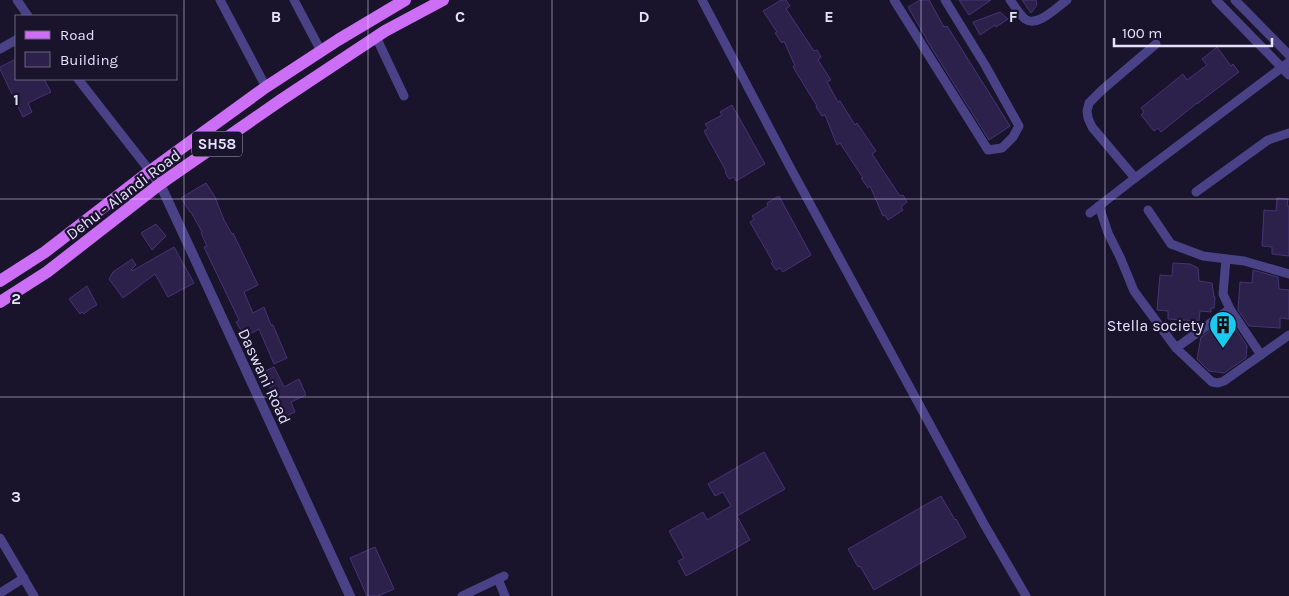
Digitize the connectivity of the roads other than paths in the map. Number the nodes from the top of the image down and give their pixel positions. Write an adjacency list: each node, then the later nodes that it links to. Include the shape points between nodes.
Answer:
1 (16, 0): 13 (street)
2 (220, 0): 23 (street)
3 (294, 0): 18 (street)
4 (405, 0): 18 (main road, Dehu - Alandi Road / SH58)
5 (443, 0): 14 (main road, Dehu - Alandi Road / SH58)
6 (702, 0): 49 (street, via 984,524)
7 (894, 0): 8 (street, via 988,150 1002,148 1020,126)
8 (945, 0)
9 (1010, 0): 10 (street, via 1025,19 1032,22 1040,20)
10 (1067, 0)
11 (1216, 0): 20 (street)
12 (1235, 0): 19 (street)
13 (27, 15)
14 (376, 38): 24 (street); 28 (main road, Dehu - Alandi Road / SH58)
15 (15, 41): 17 (street)
16 (1156, 44): 27 (street, via 1102,90 1087,111 1092,127)
17 (0, 49)
18 (321, 51): 23 (main road, Dehu - Alandi Road / SH58)
19 (1289, 55)
20 (1285, 65): 21 (street); 27 (street)
21 (1289, 75)
22 (79, 80): 26 (street)
23 (266, 87): 26 (main road, Dehu - Alandi Road / SH58)
24 (404, 96)
25 (1289, 133): 29 (street, via 1268,140)
26 (150, 171): 28 (street, Daswani Road); 35 (main road, Dehu - Alandi Road / SH58, via 45,252)
27 (1135, 178): 30 (street)
28 (160, 184): 36 (main road, Dehu - Alandi Road / SH58, via 46,272); 46 (street, Daswani Road)
29 (1196, 192)
30 (1099, 206): 32 (street); 39 (street, via 1134,291)
31 (1148, 210): 33 (street, via 1171,244 1203,256)
32 (1090, 213)
33 (1226, 259): 34 (street); 37 (street, via 1223,294)
34 (1289, 274)
35 (0, 281)
36 (0, 302)
37 (1230, 309): 39 (street); 40 (street)
38 (1289, 335): 40 (street)
39 (1176, 348): 40 (street, via 1207,378 1218,383)
40 (1261, 355)
41 (0, 538): 42 (street)
42 (24, 578): 43 (street); 45 (street)
43 (0, 593)
44 (474, 593): 47 (street); 48 (street, via 501,577)
45 (34, 596)
46 (350, 596)
47 (462, 596)
48 (505, 596)
49 (1026, 596)

